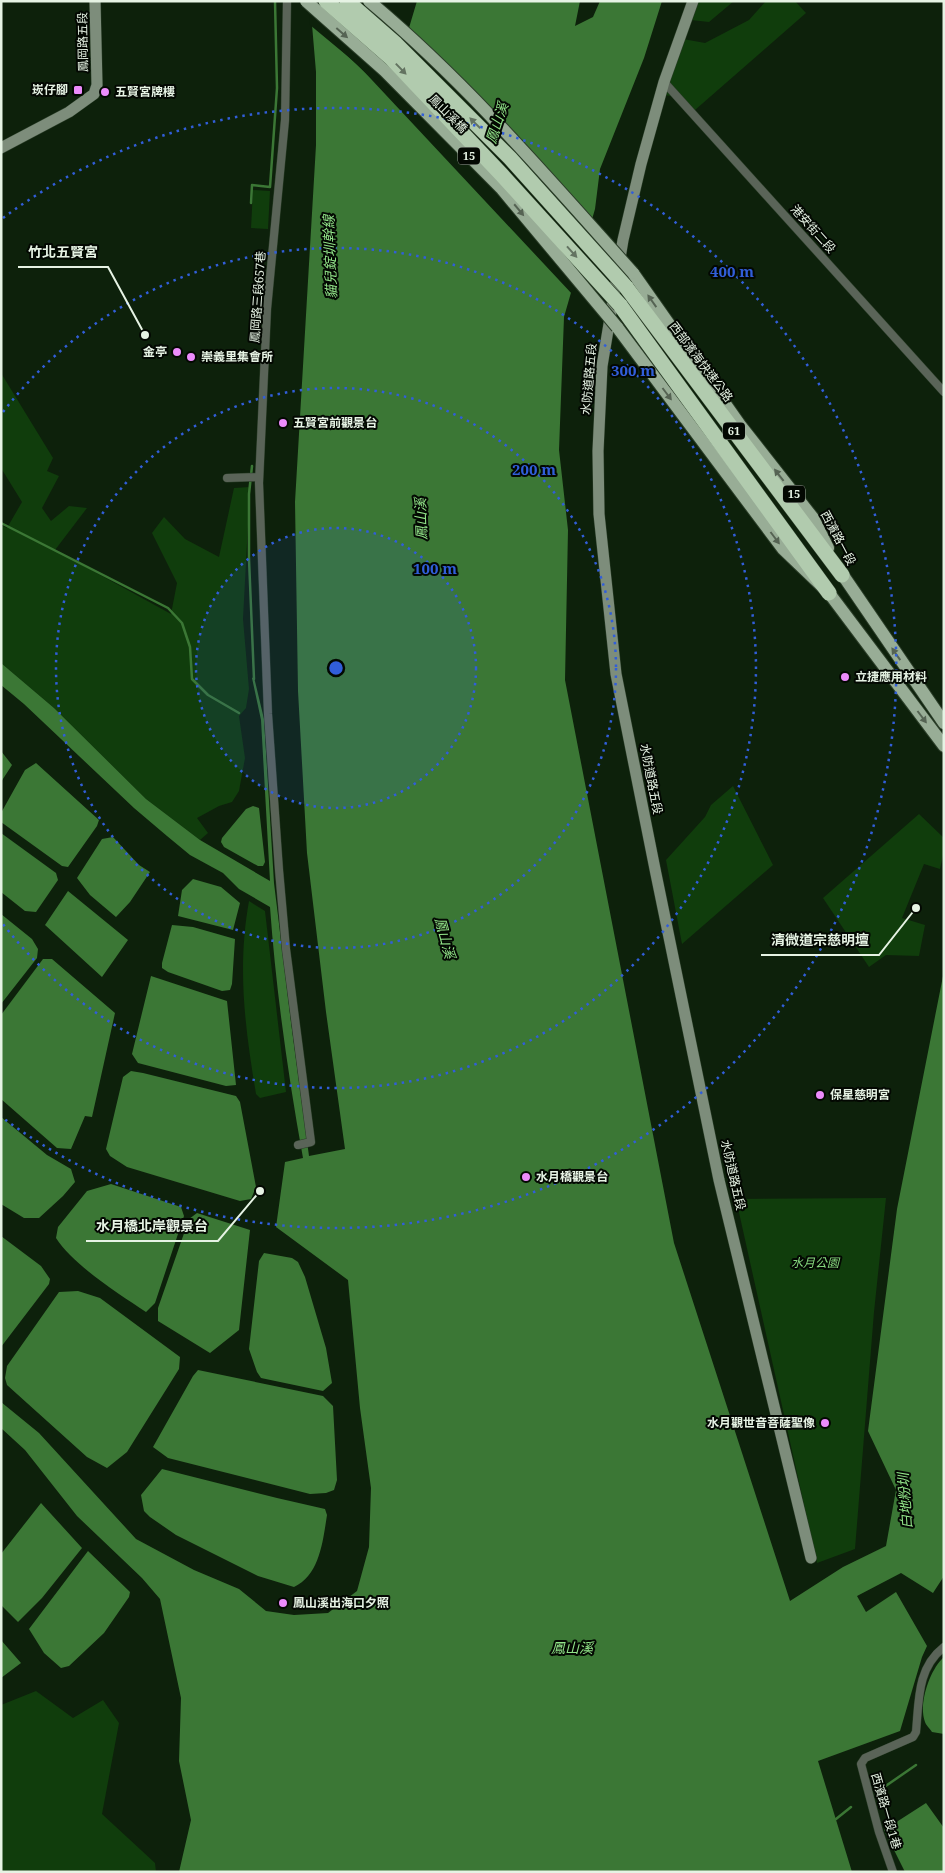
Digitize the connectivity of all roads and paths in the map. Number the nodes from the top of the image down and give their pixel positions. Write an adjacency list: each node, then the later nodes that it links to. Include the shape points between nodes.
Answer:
1 (96, 1): 9 (street, 鳳岡路五段, via 97,85 94,94 56,120)
2 (287, 1): 12 (street, 鳳岡路三段657巷, via 285,120 267,309)
3 (306, 1): 15 (main road, 鳳山溪橋 / 15, one-way to 15, bridge, via 385,71 501,188 617,327 783,549)
4 (326, 1): 15 (highway, 鳳山溪橋 / 61, one-way to 15, bridge, via 391,58 502,174 620,305)
5 (347, 1): 10 (highway, 鳳山溪橋 / 61, one-way to 5, bridge, via 510,158 396,44)
6 (369, 1): 14 (main road, 西濱路一段 / 15, one-way to 6, bridge, via 813,518 740,425 632,273 521,148 410,35)
7 (693, 1): 8 (street, 水防道路五段)
8 (664, 82): 11 (street, 港安街二段); 19 (street, 水防道路五段, via 623,240 602,366 599,514 616,674 656,874 719,1180)
9 (1, 148)
10 (626, 288): 14 (highway, 西部濱海快速公路 / 61)
11 (944, 392)
12 (259, 477): 13 (street); 18 (street, 鳳岡路三段657巷, via 268,714 285,943 311,1142)
13 (227, 478)
14 (842, 575): 16 (main road, 西濱路一段 / 15, one-way to 14)
15 (830, 593): 17 (main road, 15, one-way to 17)
16 (944, 723)
17 (944, 746)
18 (298, 1145)
19 (811, 1558)
20 (944, 1647): 21 (street, 西濱路一段1巷, via 936,1653 921,1678 913,1737 865,1758 861,1764)
21 (893, 1872)

